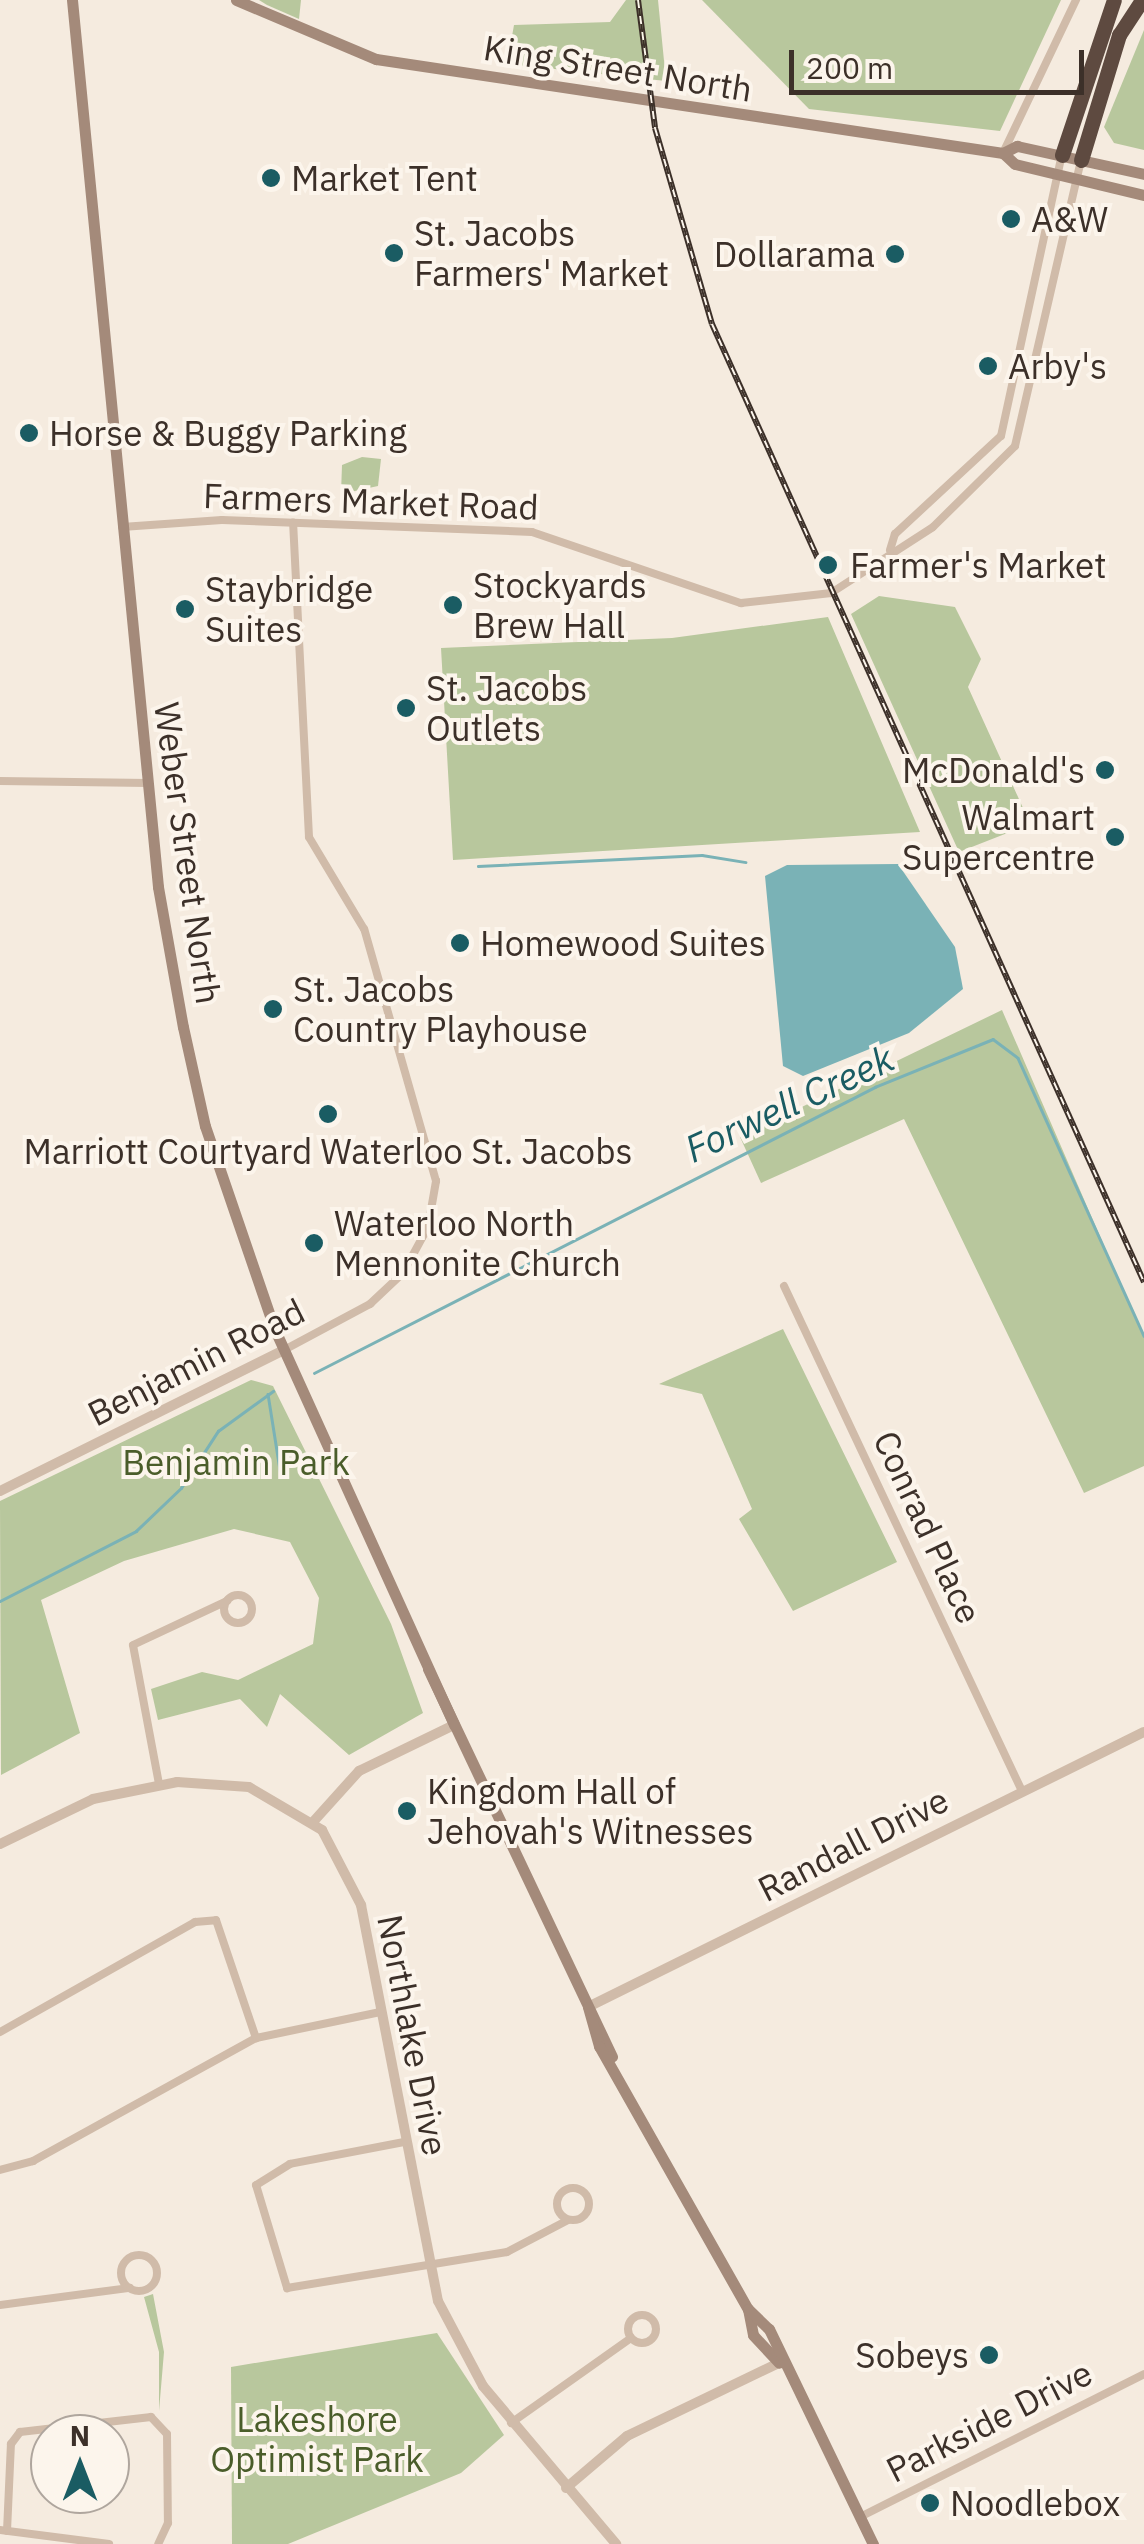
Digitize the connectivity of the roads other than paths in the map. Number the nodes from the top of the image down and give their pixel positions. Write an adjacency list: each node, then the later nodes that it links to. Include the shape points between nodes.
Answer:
1 (72, 0): 14 (main road, Weber Street North)
2 (236, 0): 6 (main road, King Street North, via 376,59)
3 (1076, 0): 6 (street)
4 (1114, 0): 7 (highway)
5 (1142, 0): 8 (highway, via 1119,35)
6 (1003, 153): 7 (main road, King Street North, via 1017,146); 9 (main road, King Street North)
7 (1062, 155): 8 (main road, King Street North); 9 (street, Farmers Market Road)
8 (1081, 160): 10 (main road, King Street North); 11 (street, Farmers Market Road)
9 (1056, 173): 11 (main road, King Street North); 15 (street, Farmers Market Road, via 1000,436 895,534)
10 (1144, 174)
11 (1076, 178): 12 (main road, King Street North); 15 (street, Farmers Market Road, via 1027,422 981,487 907,548)
12 (1144, 194)
13 (294, 522): 14 (street, Farmers Market Road); 15 (street, Farmers Market Road, via 532,532 761,605 831,592); 19 (street, Benjamin Road, via 309,837 364,929 436,1181 428,1226 394,1283)
14 (122, 527): 17 (main road, Weber Street North)
15 (890, 550)
16 (0, 781): 17 (street)
17 (148, 783): 19 (main road, Weber Street North, via 205,1126)
18 (784, 1286): 25 (street, Conrad Place)
19 (284, 1350): 20 (street, Benjamin Road); 22 (main road, Weber Street North)
20 (0, 1491)
21 (226, 1601): 24 (street, via 133,1645)
22 (454, 1725): 26 (street, via 359,1771); 28 (main road, Weber Street North)
23 (1144, 1732): 25 (street, Randall Drive)
24 (160, 1784): 26 (street, via 239,1784); 27 (street, via 92,1799)
25 (1022, 1791): 28 (street, Randall Drive)
26 (313, 1822): 29 (street, Northlake Drive, via 360,1904)
27 (0, 1844)
28 (588, 2008): 39 (main road, Weber Street North, via 748,2309 769,2329)
29 (380, 2012): 31 (street); 32 (street, Northlake Drive)
30 (0, 2032): 31 (street, via 195,1922 216,1920)
31 (256, 2038): 33 (street, via 33,2161)
32 (404, 2142): 35 (street, Northlake Drive); 35 (street, via 290,2164 254,2194 287,2288)
33 (0, 2170)
34 (568, 2220): 34 (street, via 589,2206 578,2188 558,2196); 35 (street, via 507,2252)
35 (428, 2267): 41 (street, Northlake Drive, via 457,2343)
36 (130, 2288): 36 (street, via 123,2266 150,2258 156,2282); 37 (street)
37 (0, 2305)
38 (631, 2338): 41 (street)
39 (778, 2363): 42 (street, via 626,2436); 43 (main road, Weber Street North)
40 (1144, 2374): 43 (street, Parkside Drive)
41 (510, 2423): 42 (street, Northlake Drive)
42 (566, 2488): 47 (street, Northlake Drive)
43 (860, 2517): 48 (main road, Weber Street North)
44 (3, 2531): 45 (street); 46 (street, via 11,2444 20,2432 151,2418 167,2434 168,2523)
45 (109, 2544)
46 (158, 2544)
47 (616, 2544)
48 (873, 2544)

